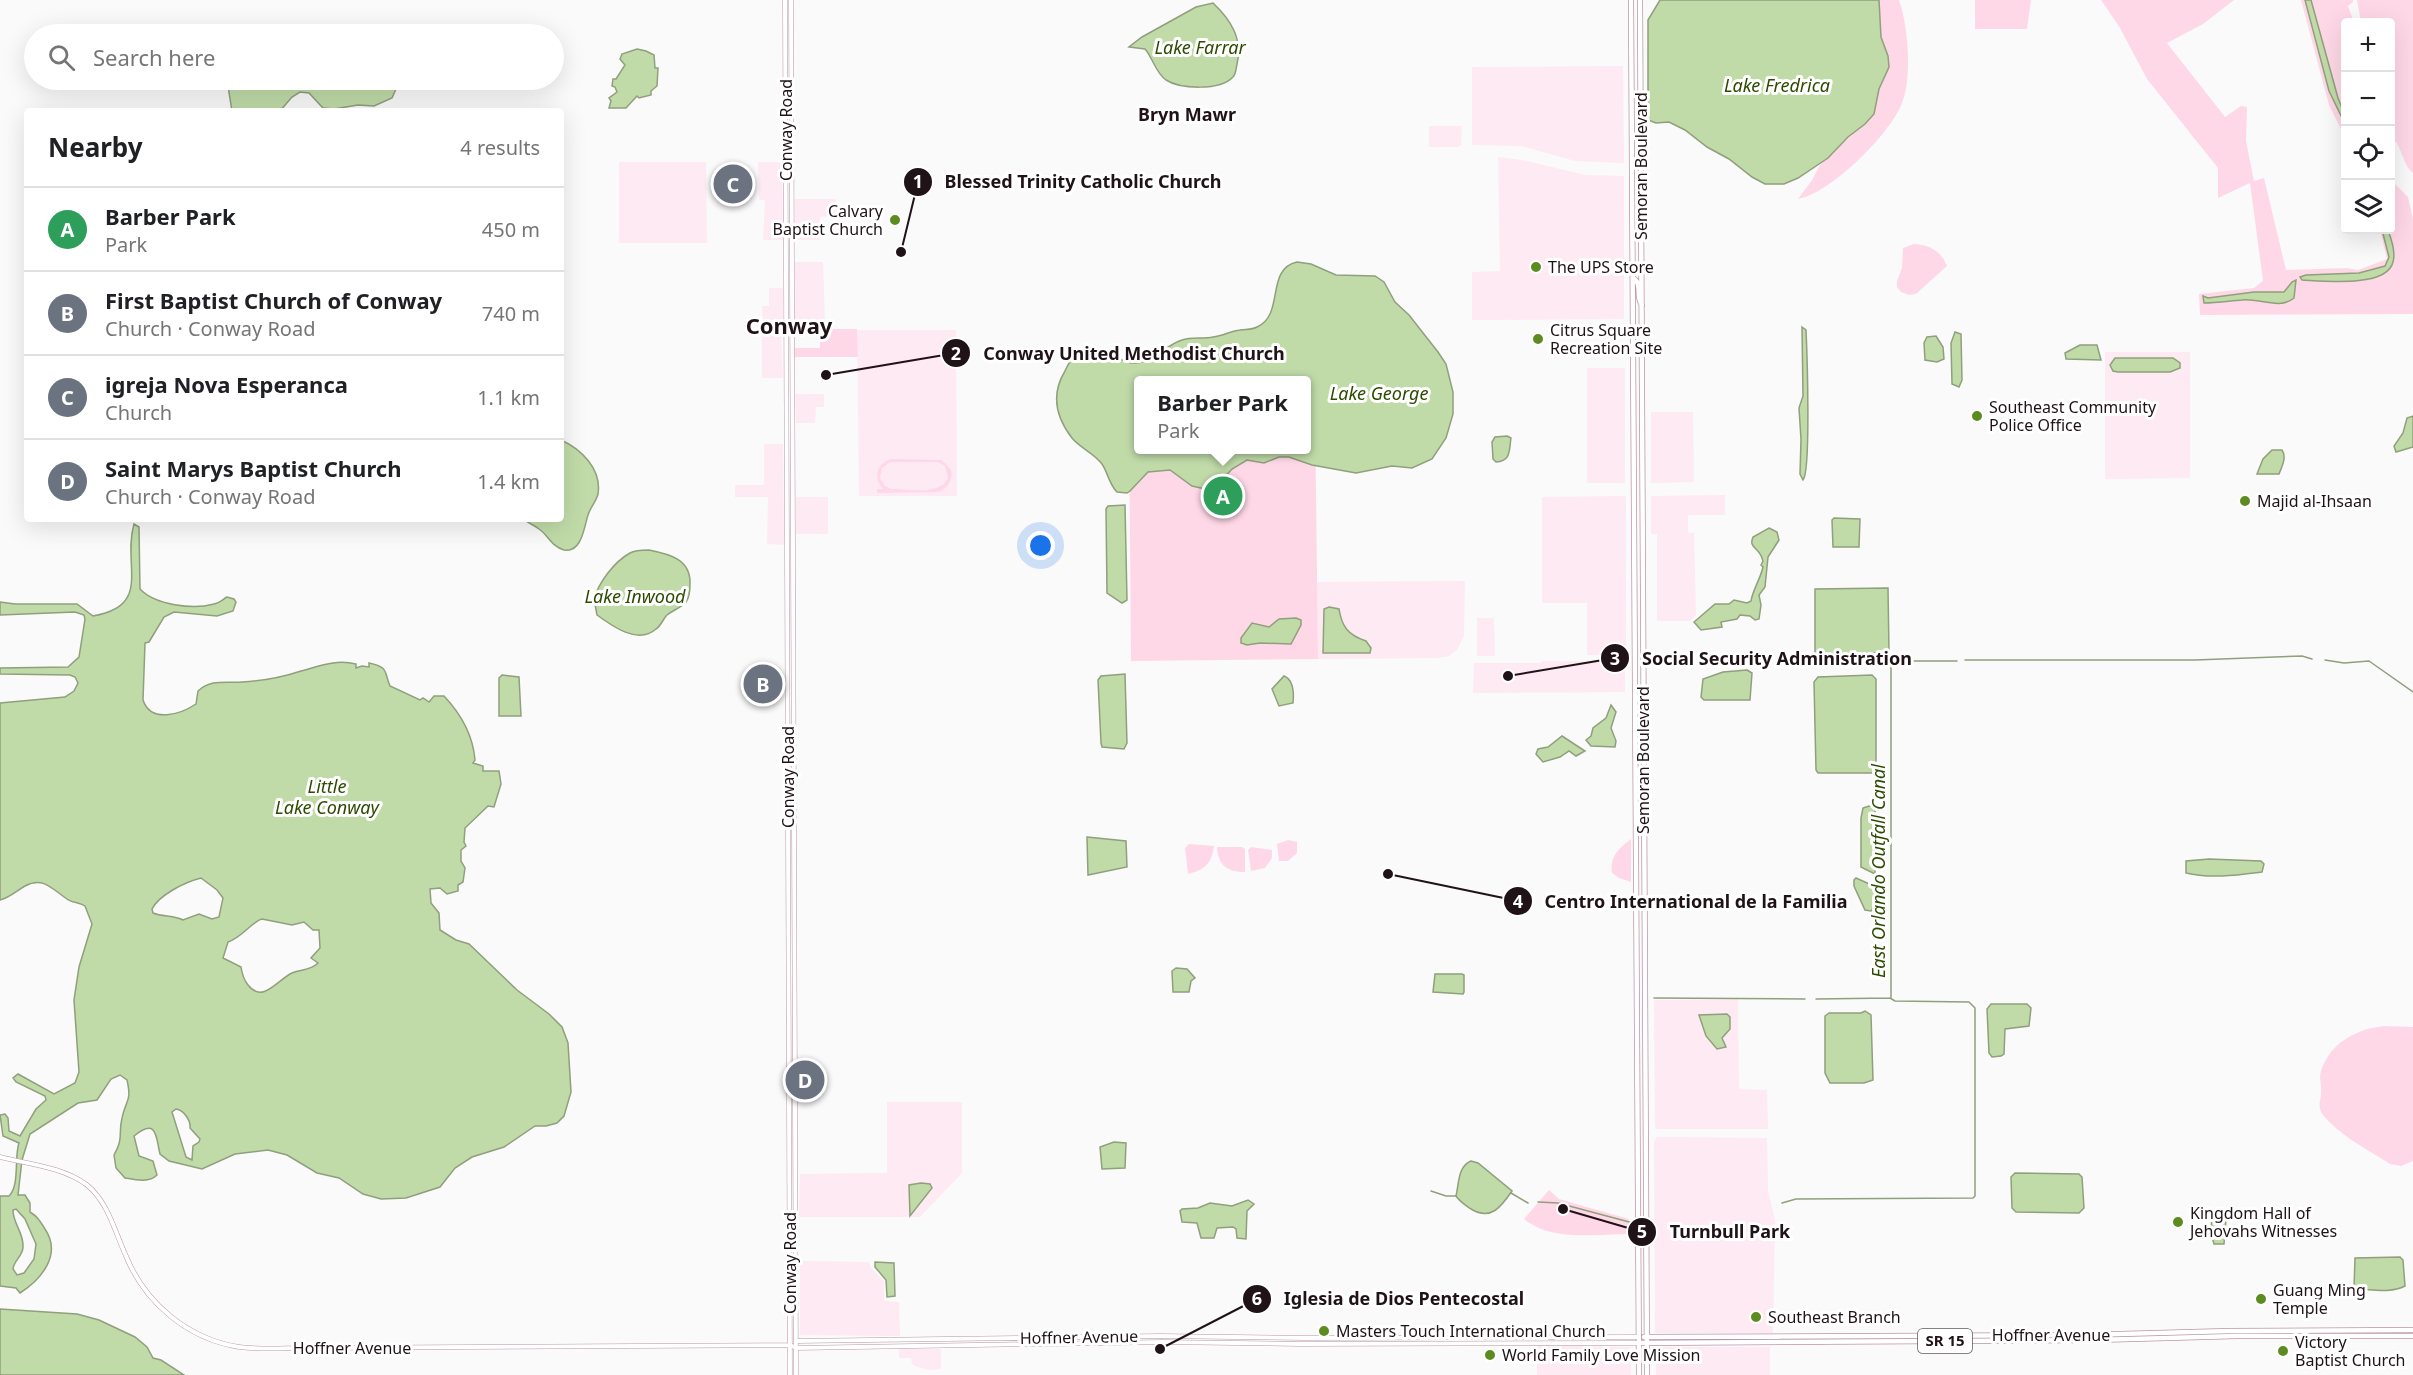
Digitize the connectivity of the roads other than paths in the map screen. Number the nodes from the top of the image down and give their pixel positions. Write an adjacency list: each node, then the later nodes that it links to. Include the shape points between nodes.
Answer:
1 (785, 0): 7 (main road, Conway Road)
2 (791, 0): 9 (main road, Conway Road)
3 (1631, 0): 5 (main road, Semoran Boulevard)
4 (1640, 0): 6 (main road, Semoran Boulevard)
5 (1632, 70): 6 (main road); 8 (main road, Semoran Boulevard)
6 (1641, 93): 10 (main road, Semoran Boulevard)
7 (786, 268): 9 (main road); 15 (main road, Conway Road)
8 (1633, 278): 10 (main road); 11 (main road, Semoran Boulevard)
9 (792, 281): 16 (main road, Conway Road)
10 (1642, 304): 12 (main road, Semoran Boulevard)
11 (1633, 330): 12 (main road); 13 (main road, Semoran Boulevard)
12 (1642, 346): 14 (main road, Semoran Boulevard)
13 (1633, 389): 14 (main road); 21 (main road, Semoran Boulevard)
14 (1642, 405): 24 (main road, Semoran Boulevard)
15 (787, 424): 16 (main road); 17 (main road, Conway Road)
16 (792, 442): 18 (main road, Conway Road)
17 (787, 495): 18 (main road); 19 (main road, Conway Road)
18 (793, 512): 20 (main road, Conway Road)
19 (787, 520): 20 (main road); 22 (main road, Conway Road)
20 (793, 537): 25 (main road, Conway Road)
21 (1635, 739): 23 (main road, Semoran Boulevard); 24 (main road)
22 (788, 746): 25 (main road); 27 (main road, Conway Road)
23 (1635, 758): 26 (main road); 33 (main road, Semoran Boulevard)
24 (1643, 758): 26 (main road, Semoran Boulevard)
25 (794, 761): 28 (main road, Conway Road)
26 (1644, 778): 34 (main road, Semoran Boulevard)
27 (788, 800): 28 (main road); 29 (main road, Conway Road)
28 (794, 814): 30 (main road, Conway Road)
29 (788, 836): 30 (main road); 31 (main road, Conway Road)
30 (794, 855): 32 (main road, Conway Road)
31 (789, 861): 32 (main road); 40 (main road, Conway Road)
32 (794, 883): 42 (main road, Conway Road)
33 (1636, 1004): 34 (main road); 35 (main road, Semoran Boulevard)
34 (1645, 1021): 36 (main road, Semoran Boulevard)
35 (1636, 1022): 36 (main road); 38 (main road, Semoran Boulevard)
36 (1645, 1040): 39 (main road, Semoran Boulevard)
37 (0, 1157): 75 (main road, Hoffner Avenue, via 63,1173 87,1185 102,1202 131,1268 154,1301 203,1337 229,1345)
38 (1638, 1221): 39 (main road); 63 (main road, Semoran Boulevard)
39 (1646, 1237): 64 (main road, Semoran Boulevard)
40 (790, 1238): 41 (main road, Conway Road); 42 (main road, via 792,1261)
41 (790, 1265): 43 (main road); 75 (main road, Conway Road)
42 (796, 1265): 43 (main road, Conway Road)
43 (796, 1287): 65 (main road, Conway Road)
44 (2362, 1329): 47 (main road, Hoffner Avenue); 48 (main road, Hoffner Avenue); 50 (main road)
45 (2234, 1330): 46 (main road, Hoffner Avenue); 58 (main road); 62 (main road, Hoffner Avenue)
46 (2273, 1330): 47 (main road, Hoffner Avenue); 54 (main road)
47 (2322, 1330): 55 (main road)
48 (2413, 1330)
49 (1967, 1335): 53 (main road, Hoffner Avenue / SR 15); 62 (main road, Hoffner Avenue / SR 15); 66 (main road)
50 (2328, 1335): 55 (main road, Hoffner Avenue / SR 15); 56 (main road, Hoffner Avenue / SR 15)
51 (1106, 1336): 52 (main road, Hoffner Avenue / SR 15); 57 (main road, Hoffner Avenue / SR 15); 71 (main road)
52 (1174, 1336): 59 (main road, Hoffner Avenue / SR 15); 68 (main road)
53 (1929, 1336): 64 (main road, Hoffner Avenue / SR 15); 69 (main road)
54 (2254, 1336): 55 (main road, Hoffner Avenue / SR 15); 58 (main road, Hoffner Avenue / SR 15)
55 (2294, 1336)
56 (2413, 1336)
57 (1060, 1337): 67 (main road, Hoffner Avenue / SR 15); 70 (main road)
58 (2213, 1337): 62 (main road, Hoffner Avenue / SR 15)
59 (1305, 1338): 60 (main road, Hoffner Avenue / SR 15); 72 (main road, via 1300,1342)
60 (1366, 1338): 61 (main road, Hoffner Avenue / SR 15); 73 (main road)
61 (1507, 1338): 63 (main road, Hoffner Avenue / SR 15); 74 (main road, via 1474,1340)
62 (2025, 1338): 66 (main road, Hoffner Avenue / SR 15)
63 (1638, 1340): 64 (main road, Hoffner Avenue / SR 15); 74 (main road, Hoffner Avenue / SR 15); 79 (main road, Semoran Boulevard)
64 (1647, 1340): 69 (main road, Hoffner Avenue / SR 15); 80 (main road, Semoran Boulevard)
65 (796, 1341): 67 (main road, Hoffner Avenue / SR 15); 75 (main road); 76 (main road, Conway Road)
66 (1935, 1341): 69 (main road, Hoffner Avenue / SR 15)
67 (926, 1342): 70 (main road, Hoffner Avenue / SR 15); 76 (main road, Hoffner Avenue)
68 (1174, 1342): 71 (main road, Hoffner Avenue / SR 15); 72 (main road, Hoffner Avenue / SR 15)
69 (1896, 1342)
70 (1035, 1343): 71 (main road, Hoffner Avenue / SR 15)
71 (1059, 1343)
72 (1273, 1344): 73 (main road, Hoffner Avenue / SR 15)
73 (1338, 1344): 74 (main road, Hoffner Avenue / SR 15)
74 (1470, 1344)
75 (790, 1345): 76 (main road, Hoffner Avenue); 77 (main road, Conway Road)
76 (796, 1348): 78 (main road, Conway Road)
77 (790, 1375)
78 (796, 1375)
79 (1639, 1375)
80 (1647, 1375)

